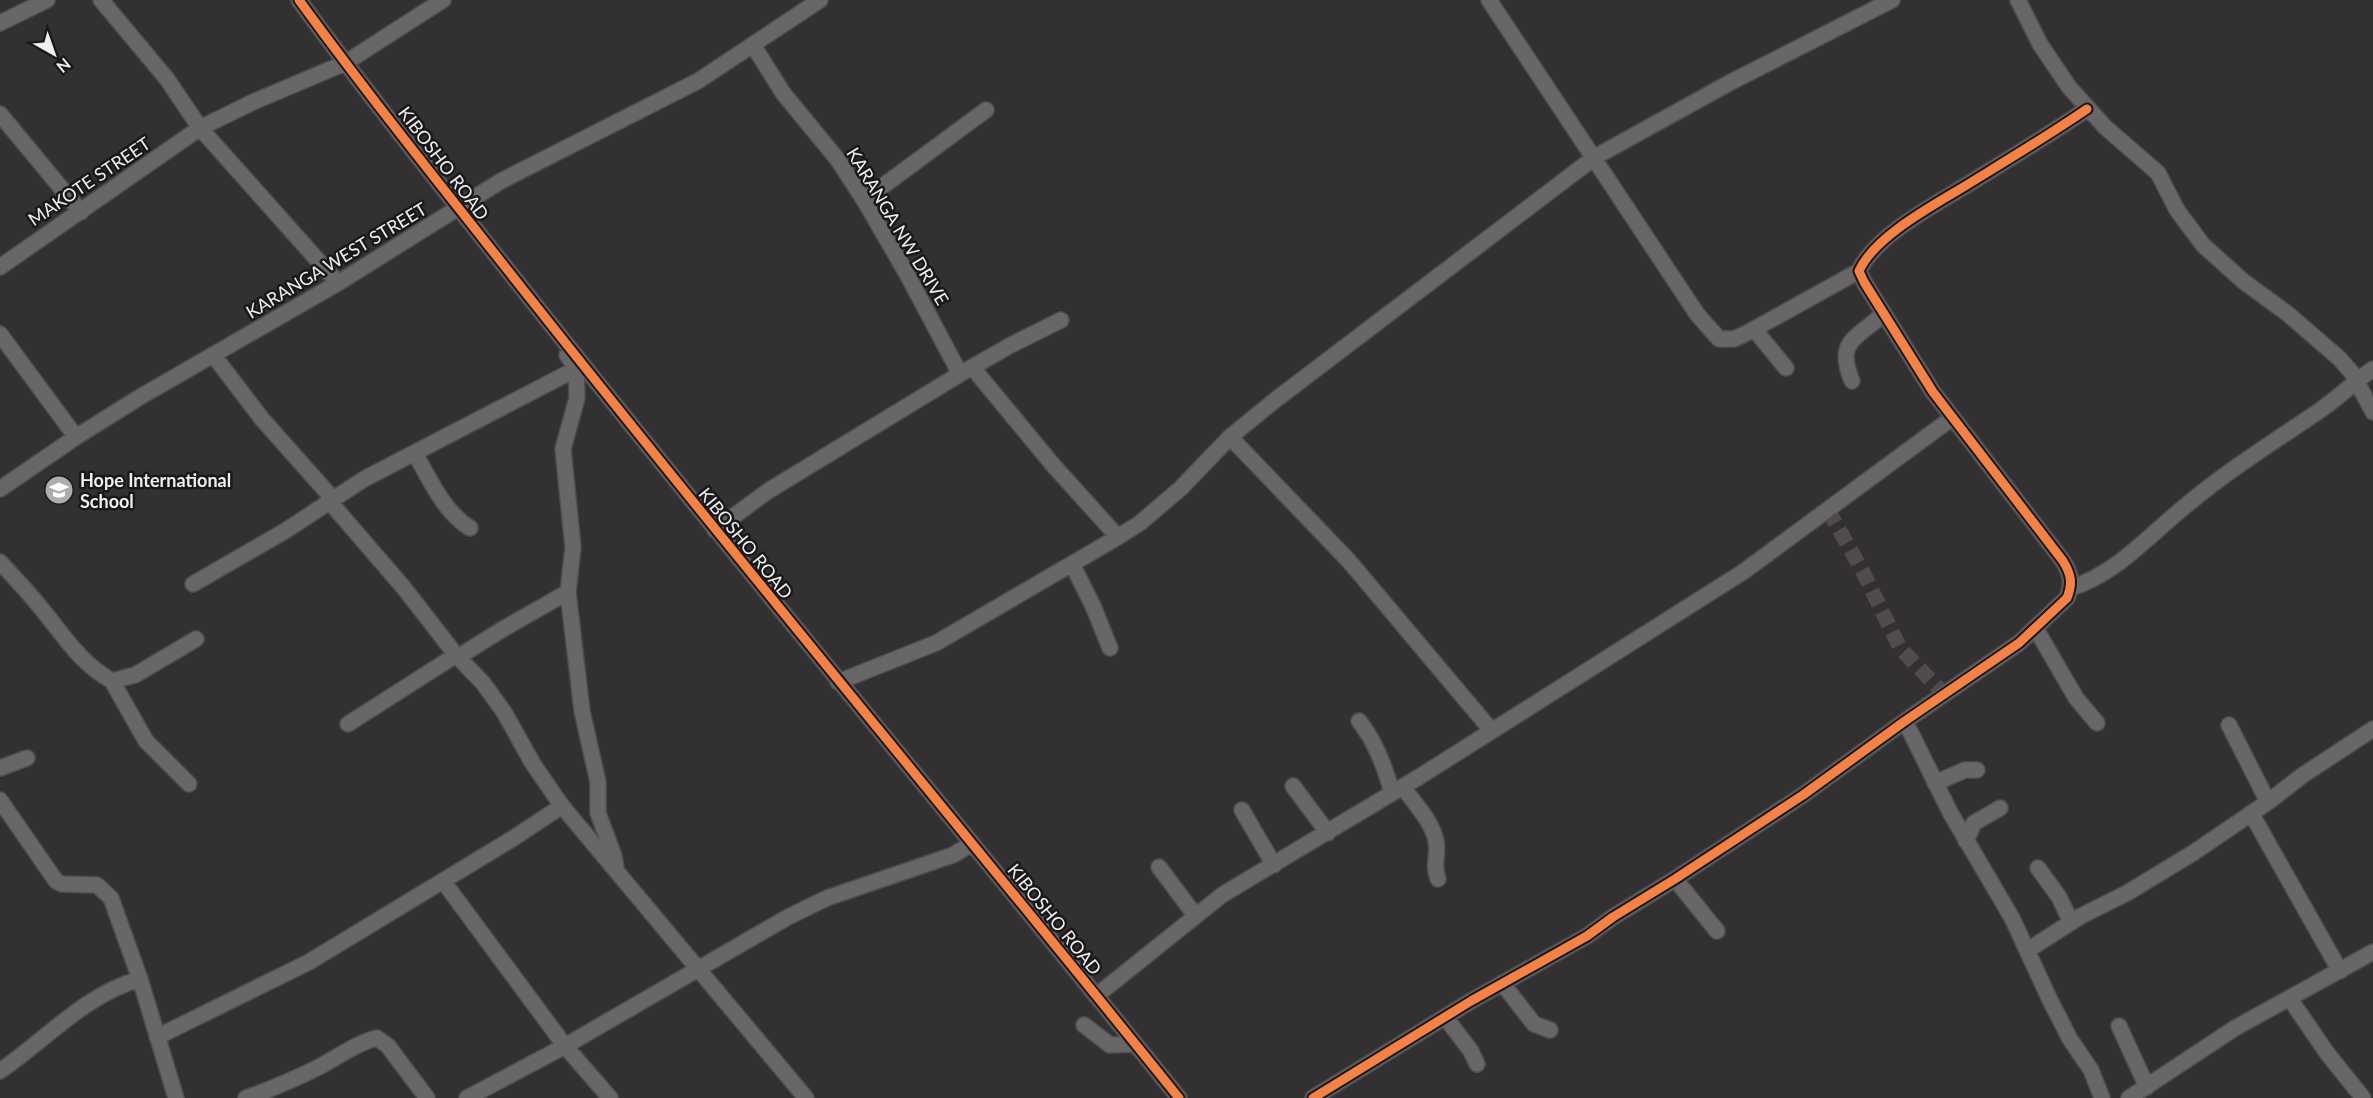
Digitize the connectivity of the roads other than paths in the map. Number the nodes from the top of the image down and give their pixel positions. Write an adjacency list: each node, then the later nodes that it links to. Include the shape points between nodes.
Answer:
1 (47, 0): 9 (street)
2 (101, 0): 15 (street, via 167,79)
3 (299, 0): 11 (street, KIBOSHO ROAD)
4 (443, 0): 11 (street, MAKOTE STREET)
5 (820, 0): 10 (street, KARANGA WEST STREET)
6 (1489, 0): 16 (street)
7 (1892, 0): 16 (street)
8 (2019, 0): 12 (street, via 2056,69)
9 (0, 23)
10 (753, 45): 17 (street, KARANGA NW DRIVE, via 783,93); 18 (street, KARANGA WEST STREET, via 698,81 531,165)
11 (345, 63): 15 (street, MAKOTE STREET); 18 (street, KIBOSHO ROAD)
12 (2087, 109): 21 (street, via 1912,219 1882,243); 34 (street, via 2158,173 2177,210 2203,245 2340,359)
13 (986, 110): 17 (street)
14 (0, 114): 19 (street)
15 (200, 128): 19 (street, MAKOTE STREET); 22 (street)
16 (1595, 157): 26 (street, via 1712,334 1724,341); 38 (street)
17 (864, 200): 32 (street, KARANGA NW DRIVE)
18 (458, 209): 22 (street, KARANGA WEST STREET); 23 (street, KIBOSHO ROAD)
19 (81, 212): 20 (street, MAKOTE STREET)
20 (0, 267)
21 (1859, 271): 24 (street); 26 (street)
22 (338, 283): 28 (street, KARANGA WEST STREET)
23 (531, 300): 30 (street); 43 (street, KIBOSHO ROAD)
24 (1883, 314): 33 (street, via 1847,349 1845,357); 36 (street)
25 (1061, 320): 32 (street)
26 (1754, 329): 29 (street)
27 (0, 334): 37 (street)
28 (213, 356): 37 (street, KARANGA WEST STREET); 41 (street)
29 (1786, 368)
30 (576, 369): 39 (street); 49 (street, via 577,398 563,448 573,547)
31 (2373, 369): 34 (street)
32 (966, 370): 43 (street, via 768,491); 44 (street, KARANGA NW DRIVE)
33 (1852, 381)
34 (2356, 381): 35 (street); 48 (street, via 2320,411 2189,502 2122,560)
35 (2373, 412)
36 (1952, 418): 48 (street, via 2056,551 2068,569); 62 (street, via 1743,572)
37 (76, 437): 40 (street, KARANGA WEST STREET)
38 (1230, 437): 44 (street, via 1181,488); 62 (street, via 1355,568)
39 (415, 454): 41 (street, via 364,478); 42 (street, via 450,511)
40 (0, 489)
41 (331, 500): 47 (street); 53 (street)
42 (470, 528)
43 (715, 530): 55 (street, KIBOSHO ROAD)
44 (1118, 537): 46 (street)
45 (0, 562): 54 (street, via 74,650 93,670)
46 (1072, 564): 52 (street); 55 (street, via 936,643)
47 (194, 584)
48 (2071, 588): 50 (street, via 2067,598)
49 (568, 592): 53 (street); 82 (street, via 582,711 598,782 598,813)
50 (2036, 629): 56 (street); 58 (street, via 2076,698)
51 (196, 639): 54 (street, via 135,675)
52 (1110, 648)
53 (457, 656): 59 (street); 72 (street, via 504,712)
54 (112, 681): 67 (street, via 146,741)
55 (838, 682): 78 (street, KIBOSHO ROAD)
56 (1905, 721): 66 (street); 84 (street, via 1803,795)
57 (1359, 722): 69 (street)
58 (2097, 723)
59 (348, 724)
60 (2229, 724): 71 (street)
61 (2373, 729): 71 (street, via 2303,774)
62 (1491, 730): 69 (street)
63 (27, 758): 64 (street)
64 (0, 768)
65 (1977, 770): 66 (street, via 1965,770)
66 (1935, 783): 77 (street)
67 (189, 784)
68 (1293, 786): 76 (street)
69 (1397, 790): 76 (street); 83 (street, via 1426,821 1436,839 1434,867)
70 (0, 801): 93 (street, via 56,881 97,885 111,898)
71 (2268, 802): 75 (street)
72 (562, 806): 82 (street); 85 (street)
73 (2000, 808): 77 (street, via 1974,823)
74 (1242, 810): 79 (street)
75 (2251, 813): 87 (street, via 2160,873); 92 (street)
76 (1328, 832): 79 (street)
77 (1966, 841): 89 (street, via 1992,880)
78 (971, 844): 91 (street, via 952,855 827,898); 95 (street, KIBOSHO ROAD)
79 (1274, 865): 86 (street, via 1238,884)
80 (1159, 867): 86 (street)
81 (2038, 868): 87 (street)
82 (616, 871): 91 (street)
83 (1438, 879)
84 (1675, 879): 88 (street); 94 (street, via 1587,936)
85 (443, 881): 101 (street, via 309,962); 103 (street)
86 (1196, 915): 95 (street)
87 (2072, 922): 89 (street)
88 (1717, 931)
89 (2028, 950): 115 (street)
90 (2373, 952): 92 (street)
91 (697, 969): 103 (street); 112 (street)
92 (2340, 971): 96 (street)
93 (140, 979): 101 (street); 105 (street, via 105,992)
94 (1502, 983): 97 (street); 100 (street, via 1534,1024)
95 (1095, 996): 102 (street, KIBOSHO ROAD)
96 (2290, 999): 106 (street, via 2235,1028); 117 (street)
97 (1445, 1017): 104 (street, via 1472,1051); 114 (street)
98 (1084, 1024): 102 (street, via 1110,1045)
99 (2119, 1026): 106 (street)
100 (1551, 1030)
101 (158, 1037): 107 (street)
102 (1135, 1044): 113 (street, KIBOSHO ROAD)
103 (565, 1046): 110 (street); 111 (street)
104 (1477, 1064)
105 (0, 1071)
106 (2147, 1087): 116 (street)
107 (176, 1098)
108 (246, 1098): 109 (street, via 376,1038 388,1046)
109 (427, 1098)
110 (467, 1098)
111 (610, 1098)
112 (806, 1098)
113 (1179, 1098)
114 (1313, 1098)
115 (2102, 1098)
116 (2129, 1098)
117 (2363, 1098)

